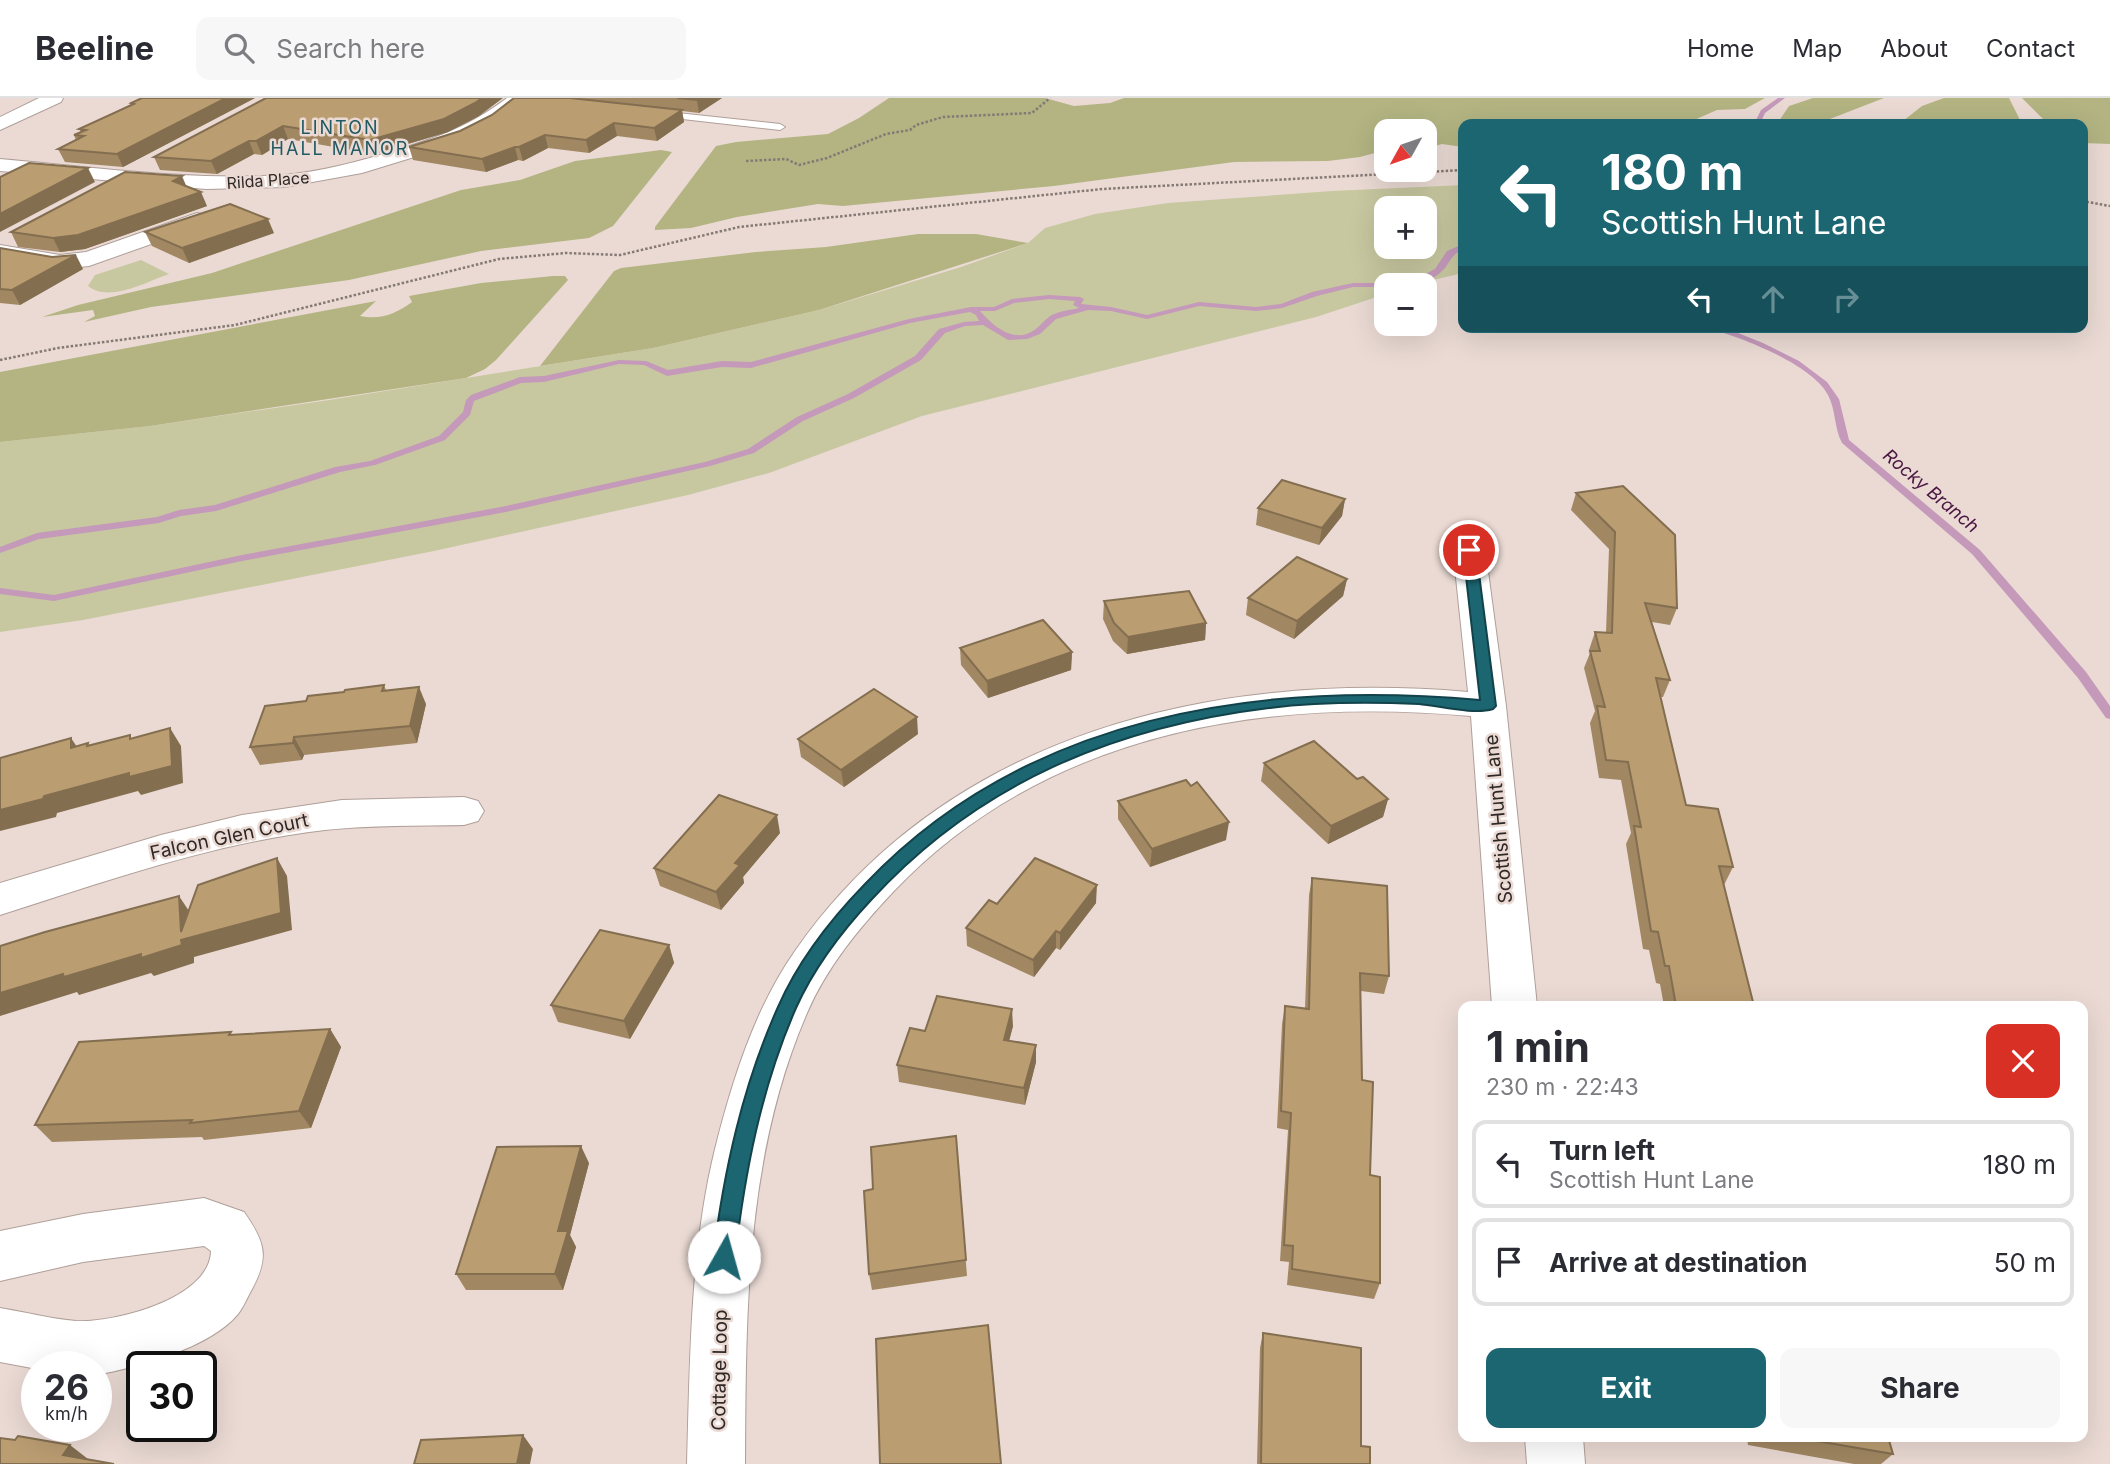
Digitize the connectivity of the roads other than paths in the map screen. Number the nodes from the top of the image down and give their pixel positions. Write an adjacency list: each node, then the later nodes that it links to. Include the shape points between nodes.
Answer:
1 (17, 98): 4 (street)
2 (54, 98): 6 (street)
3 (522, 99): 10 (street, Rilda Place, via 457,138)
4 (0, 106)
5 (642, 112): 7 (lane)
6 (0, 124)
7 (780, 127)
8 (161, 159): 11 (street)
9 (0, 165): 11 (street, Rilda Place)
10 (322, 176): 11 (street, Rilda Place, via 244,184); 13 (street, via 315,190 306,195)
11 (126, 177): 12 (street)
12 (91, 195)
13 (260, 202)
14 (220, 212): 17 (street, via 89,259 60,262)
15 (19, 232): 16 (street)
16 (0, 244)
17 (0, 252)
18 (1469, 550): 19 (street, Scottish Hunt Lane)
19 (1488, 706): 22 (street, Scottish Hunt Lane); 26 (street, Cottage Loop, via 1344,698 1270,703 1199,714 1115,736 1049,761 990,792 892,866 843,918 809,965 787,1007 751,1106 733,1180 721,1283)
20 (464, 811): 21 (street, Falcon Glen Court, via 356,814 243,829 159,849)
21 (0, 899)
22 (1515, 1001)
23 (0, 1256): 24 (street, via 83,1238 204,1222 226,1228 237,1246 237,1265 219,1296 195,1315 144,1338 75,1348)
24 (0, 1335)
25 (1554, 1442): 27 (street)
26 (716, 1464)
27 (1556, 1464)

